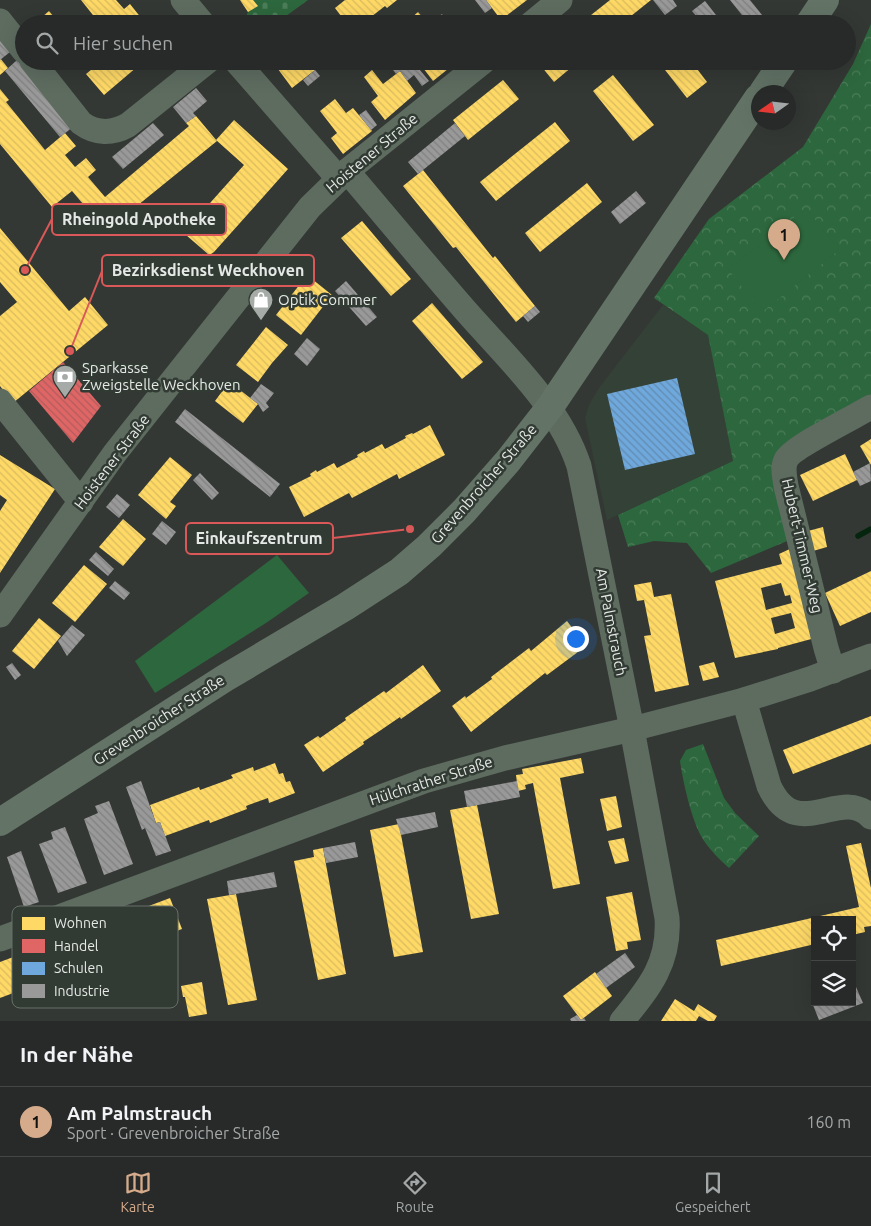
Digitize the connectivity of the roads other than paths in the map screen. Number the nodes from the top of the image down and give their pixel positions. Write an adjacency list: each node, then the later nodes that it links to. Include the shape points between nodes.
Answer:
1 (183, 0): 4 (street)
2 (560, 0): 5 (street)
3 (825, 0): 6 (main road)
4 (196, 15)
5 (541, 15)
6 (815, 15)
7 (0, 20): 8 (street)
8 (15, 39)
9 (39, 70): 10 (street, via 81,123 105,132 128,125)
10 (197, 70)
11 (245, 70): 16 (street, Am Palmstrauch)
12 (473, 70): 16 (street, Hoistener Straße)
13 (778, 70): 14 (main road)
14 (767, 85)
15 (751, 108): 18 (main road, Grevenbroicher Straße)
16 (343, 174): 18 (street, Am Palmstrauch); 20 (street, Hoistener Straße, via 304,215 115,453)
17 (0, 401): 20 (street)
18 (550, 407): 25 (street, Am Palmstrauch, via 568,437 579,466); 27 (main road, Grevenbroicher Straße, via 464,510 399,572 345,608 224,678)
19 (871, 408): 23 (street, Hubert-Timmer-Weg, via 797,449 787,457 784,466 786,486)
20 (81, 502): 21 (street, Hoistener Straße)
21 (0, 615)
22 (871, 656): 23 (street, Hülchrather Straße)
23 (833, 671): 24 (street, Hülchrather Straße)
24 (744, 700): 25 (street, Hülchrather Straße); 26 (street, via 769,786 783,808 802,814 850,808 864,811)
25 (632, 729): 28 (street, Hülchrather Straße, via 505,758 424,781); 31 (street, Am Palmstrauch, via 667,918 667,934 657,974)
26 (871, 817)
27 (0, 822)
28 (89, 906)
29 (12, 935): 30 (street, Hülchrather Straße)
30 (0, 939)
31 (622, 1021)

